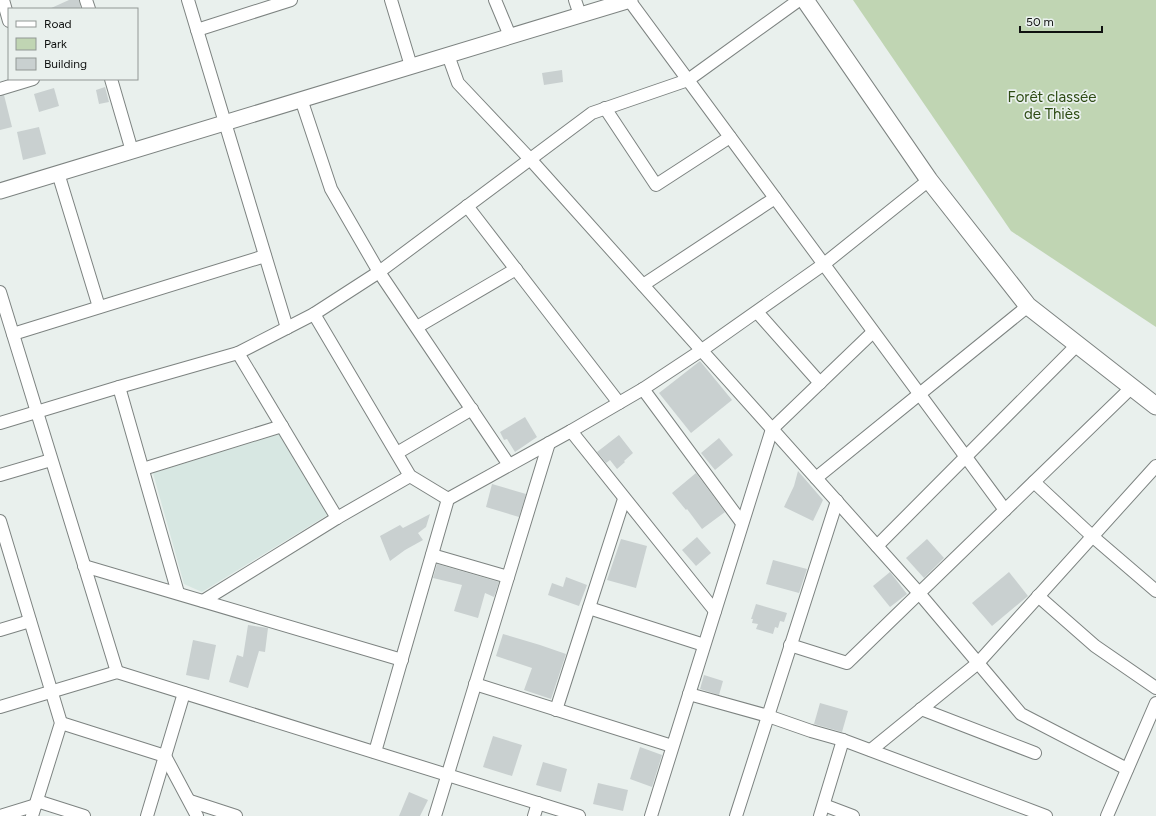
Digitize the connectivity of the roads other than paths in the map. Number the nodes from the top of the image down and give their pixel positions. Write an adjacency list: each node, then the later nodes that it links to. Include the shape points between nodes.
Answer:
1 (3, 0): 11 (street)
2 (188, 0): 12 (street)
3 (291, 0): 12 (street)
4 (391, 0): 15 (street)
5 (496, 0): 13 (street)
6 (575, 0): 10 (street)
7 (630, 0): 10 (street); 18 (street)
8 (799, 0): 18 (street)
9 (805, 0): 27 (main road)
10 (580, 15): 13 (street)
11 (8, 18)
12 (197, 30): 22 (street)
13 (510, 36): 14 (street)
14 (448, 55): 15 (street); 25 (street, via 458,83)
15 (411, 66): 20 (street)
16 (29, 80): 19 (street)
17 (110, 80): 24 (street)
18 (688, 80): 21 (street); 23 (street)
19 (0, 89)
20 (301, 100): 22 (street); 34 (street, via 331,189)
21 (605, 108): 23 (street, via 656,185); 25 (street, via 592,113)
22 (225, 123): 24 (street); 31 (street)
23 (730, 137): 29 (street)
24 (132, 150): 26 (street)
25 (530, 159): 30 (street); 35 (street)
26 (58, 173): 28 (street); 38 (street)
27 (929, 180): 32 (street); 37 (main road)
28 (0, 191)
29 (775, 198): 32 (street); 35 (street)
30 (467, 206): 33 (street); 34 (street)
31 (266, 256): 38 (street); 42 (street)
32 (824, 264): 39 (street); 43 (street)
33 (516, 270): 41 (street); 53 (street)
34 (380, 272): 40 (street); 41 (street)
35 (644, 285): 46 (street)
36 (0, 292): 44 (street)
37 (1028, 306): 45 (main road); 52 (street)
38 (99, 307): 44 (street)
39 (757, 312): 46 (street); 48 (street)
40 (314, 314): 42 (street); 62 (street)
41 (417, 326): 55 (street)
42 (287, 328): 47 (street)
43 (873, 332): 48 (street); 52 (street)
44 (13, 334): 56 (street)
45 (1077, 345): 50 (main road); 63 (street)
46 (702, 350): 51 (street); 59 (street)
47 (238, 353): 49 (street); 58 (street)
48 (820, 383): 59 (street)
49 (119, 386): 56 (street); 67 (street)
50 (1132, 387): 54 (main road); 71 (street)
51 (643, 389): 53 (street); 78 (street)
52 (919, 394): 63 (street); 70 (street)
53 (619, 403): 60 (street)
54 (1156, 406)
55 (472, 409): 62 (street); 65 (street)
56 (37, 412): 57 (street); 64 (street)
57 (0, 423)
58 (282, 426): 67 (street); 76 (street)
59 (772, 429): 70 (street); 78 (street)
60 (571, 431): 61 (street); 73 (street)
61 (549, 443): 65 (street); 84 (street)
62 (397, 453): 69 (street)
63 (966, 456): 75 (street); 80 (street)
64 (52, 460): 68 (street); 83 (street)
65 (509, 465): 72 (street)
66 (1156, 466): 79 (street)
67 (143, 469): 86 (street)
68 (0, 476)
69 (410, 476): 72 (street); 76 (street)
70 (816, 478): 74 (street)
71 (1034, 482): 75 (street); 79 (street)
72 (448, 499): 82 (street)
73 (624, 499): 90 (street); 91 (street)
74 (837, 501): 80 (street); 95 (street)
75 (1005, 510): 87 (street)
76 (338, 518): 89 (street)
77 (0, 521): 81 (street)
78 (742, 523): 91 (street)
79 (1092, 536): 85 (street); 88 (street)
80 (877, 546): 87 (street)
81 (4, 552): 92 (street)
82 (432, 555): 84 (street); 96 (street)
83 (84, 566): 86 (street); 98 (street)
84 (508, 577): 99 (street)
85 (1156, 591)
86 (178, 593): 89 (street)
87 (919, 593): 95 (street, via 847,663); 97 (street)
88 (1038, 596): 97 (street); 100 (street, via 1095,646)
89 (203, 601): 96 (street)
90 (589, 608): 94 (street); 107 (street)
91 (715, 611): 94 (street)
92 (30, 621): 93 (street); 101 (street)
93 (0, 630)
94 (704, 645): 103 (street)
95 (790, 645): 108 (street)
96 (402, 660): 113 (street)
97 (978, 663): 106 (street); 116 (street, via 1021,714)
98 (117, 672): 101 (street); 102 (street)
99 (475, 684): 107 (street); 117 (street)
100 (1156, 688)
101 (51, 692): 104 (street); 109 (street)
102 (184, 693): 113 (street); 115 (street)
103 (688, 694): 108 (street); 111 (street)
104 (0, 707)
105 (1155, 708): 116 (street)
106 (921, 709): 112 (street); 114 (street)
107 (556, 710): 111 (street)
108 (768, 716): 110 (street); 132 (street)
109 (61, 723): 115 (street); 120 (street)
110 (843, 740): 112 (street); 121 (street)
111 (672, 746): 131 (street)
112 (871, 750): 134 (street)
113 (375, 752): 117 (street)
114 (1035, 753)
115 (165, 756): 118 (street); 125 (street)
116 (1128, 769): 122 (street)
117 (448, 775): 119 (street); 128 (street)
118 (190, 801): 126 (street); 127 (street)
119 (538, 803): 129 (street); 130 (street)
120 (35, 808): 123 (street); 124 (street)
121 (822, 811): 133 (street)
122 (1111, 814)
123 (0, 816)
124 (84, 816)
125 (147, 816)
126 (198, 816)
127 (236, 816)
128 (435, 816)
129 (534, 816)
130 (579, 816)
131 (650, 816)
132 (736, 816)
133 (853, 816)
134 (1046, 816)

